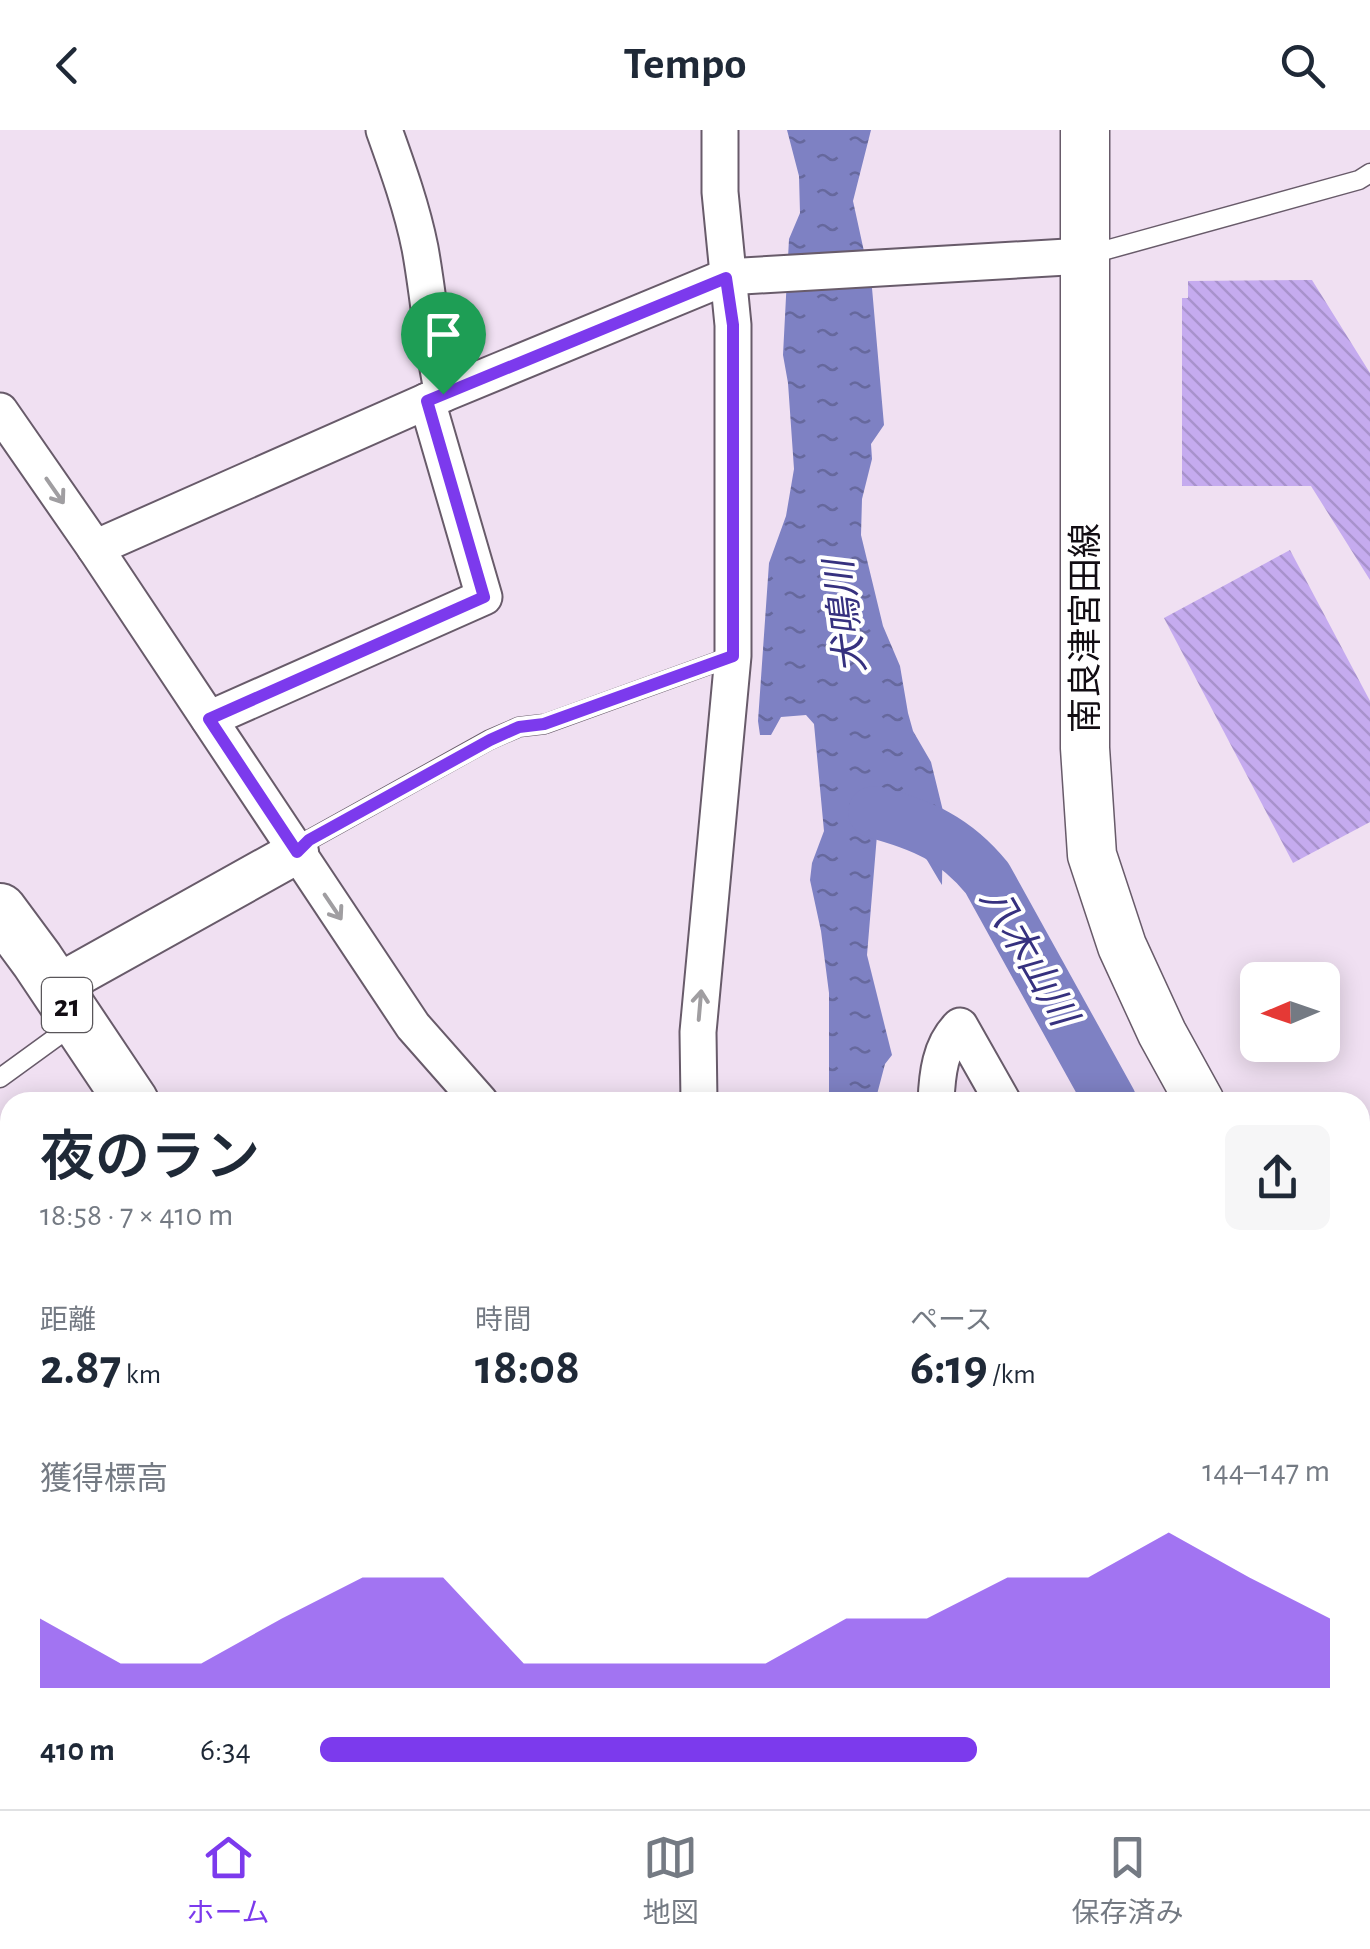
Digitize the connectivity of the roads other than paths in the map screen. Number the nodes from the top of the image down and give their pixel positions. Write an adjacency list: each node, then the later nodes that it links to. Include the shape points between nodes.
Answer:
1 (384, 130): 7 (street, via 420,250)
2 (720, 130): 6 (street)
3 (1084, 130): 5 (main road, 南良津宮田線)
4 (1370, 173): 5 (lane)
5 (1073, 257): 6 (street); 21 (main road, 南良津宮田線, via 1092,855 1122,946)
6 (726, 278): 7 (street); 10 (street, via 733,325)
7 (435, 397): 9 (street); 11 (street, via 484,597)
8 (2, 418): 9 (street, one-way to 9)
9 (95, 548): 11 (street)
10 (733, 656): 12 (lane, via 490,740); 18 (street, one-way to 10, via 698,1032)
11 (209, 719): 12 (street)
12 (297, 852): 14 (street); 17 (street, one-way to 17, via 413,1026)
13 (0, 910): 14 (main road, 21)
14 (42, 986): 15 (lane); 16 (main road, 21)
15 (0, 1078)
16 (124, 1092)
17 (471, 1092)
18 (699, 1092)
19 (936, 1092): 20 (street, via 947,1038 960,1026)
20 (997, 1092)
21 (1194, 1092)

